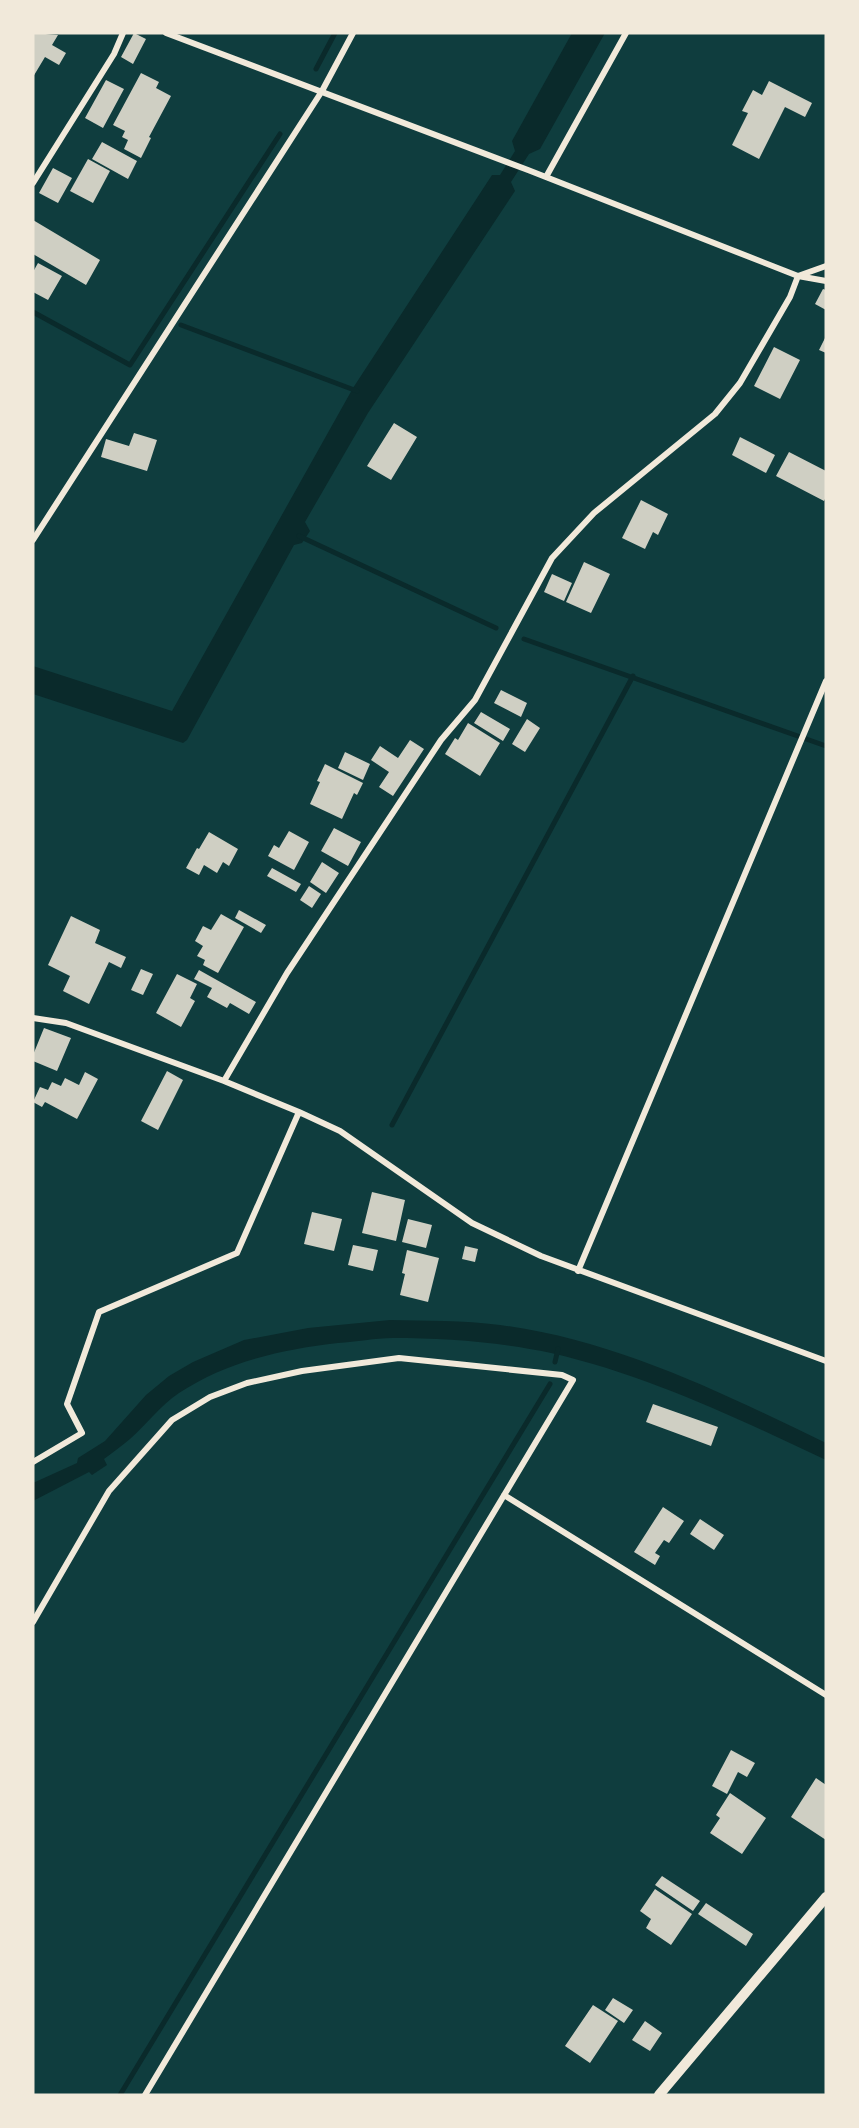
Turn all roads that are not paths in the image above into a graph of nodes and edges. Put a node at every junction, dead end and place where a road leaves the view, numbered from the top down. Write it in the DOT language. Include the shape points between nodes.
graph roads {
  1 [pos="123,33"];
  2 [pos="166,33"];
  3 [pos="353,33"];
  4 [pos="626,33"];
  5 [pos="322,91"];
  6 [pos="546,177"];
  7 [pos="33,183"];
  8 [pos="826,266"];
  9 [pos="798,276"];
  10 [pos="826,281"];
  11 [pos="33,540"];
  12 [pos="826,681"];
  13 [pos="33,1018"];
  14 [pos="224,1081"];
  15 [pos="299,1112"];
  16 [pos="578,1271"];
  17 [pos="826,1361"];
  18 [pos="33,1462"];
  19 [pos="504,1495"];
  20 [pos="33,1622"];
  21 [pos="826,1695"];
  22 [pos="826,1896"];
  23 [pos="145,2095"];
  24 [pos="660,2095"];
  1 -- 7 [label="street" via="114,54"];
  2 -- 5 [label="street"];
  3 -- 5 [label="street"];
  4 -- 6 [label="street"];
  5 -- 6 [label="street"];
  5 -- 11 [label="street"];
  6 -- 9 [label="street"];
  8 -- 9 [label="street"];
  9 -- 10 [label="street"];
  9 -- 14 [label="street" via="740,383 715,414 594,513 552,558 475,700 441,740 287,973"];
  12 -- 16 [label="street"];
  13 -- 14 [label="street" via="66,1023"];
  14 -- 15 [label="street"];
  15 -- 16 [label="street" via="340,1131 472,1223"];
  15 -- 18 [label="street" via="237,1253 99,1312 67,1404 82,1433"];
  16 -- 17 [label="street"];
  19 -- 20 [label="street" via="573,1380 562,1375 399,1359 302,1371 247,1383 210,1397 172,1420 109,1491"];
  19 -- 21 [label="street"];
  19 -- 23 [label="street"];
  22 -- 24 [label="street"];
}
